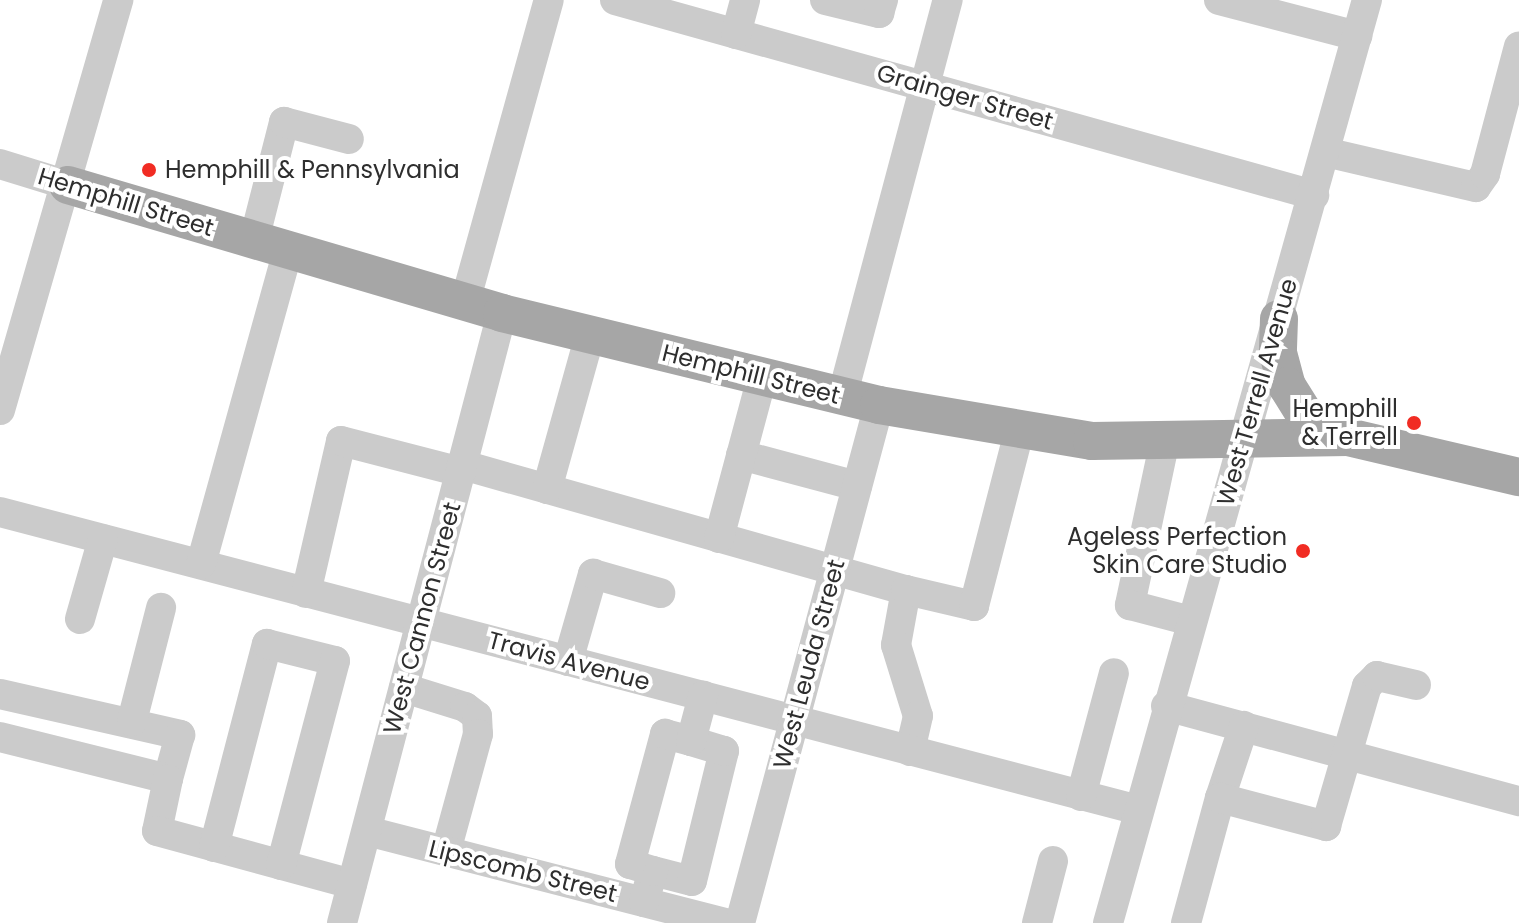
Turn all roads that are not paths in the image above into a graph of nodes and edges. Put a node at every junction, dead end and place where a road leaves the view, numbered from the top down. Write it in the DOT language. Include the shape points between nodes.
graph roads {
  1 [pos="118,0"];
  2 [pos="549,0"];
  3 [pos="615,0"];
  4 [pos="745,0"];
  5 [pos="825,0"];
  6 [pos="883,0"];
  7 [pos="948,0"];
  8 [pos="1219,0"];
  9 [pos="1367,0"];
  10 [pos="736,34"];
  11 [pos="1357,36"];
  12 [pos="1518,56"];
  13 [pos="925,86"];
  14 [pos="349,139"];
  15 [pos="1325,152"];
  16 [pos="0,164"];
  17 [pos="68,185"];
  18 [pos="1314,195"];
  19 [pos="271,245"];
  20 [pos="465,302"];
  21 [pos="502,313"];
  22 [pos="1279,319"];
  23 [pos="590,335"];
  24 [pos="762,377"];
  25 [pos="2,396"];
  26 [pos="842,397"];
  27 [pos="879,405"];
  28 [pos="1019,432"];
  29 [pos="1244,437"];
  30 [pos="1330,437"];
  31 [pos="1165,440"];
  32 [pos="741,455"];
  33 [pos="462,468"];
  34 [pos="1519,477"];
  35 [pos="857,486"];
  36 [pos="547,489"];
  37 [pos="0,512"];
  38 [pos="719,538"];
  39 [pos="103,539"];
  40 [pos="201,564"];
  41 [pos="834,571"];
  42 [pos="906,590"];
  43 [pos="306,593"];
  44 [pos="660,593"];
  45 [pos="161,608"];
  46 [pos="80,619"];
  47 [pos="1191,621"];
  48 [pos="421,623"];
  49 [pos="568,661"];
  50 [pos="1114,673"];
  51 [pos="1416,685"];
  52 [pos="404,688"];
  53 [pos="0,694"];
  54 [pos="703,696"];
  55 [pos="1166,706"];
  56 [pos="794,720"];
  57 [pos="132,721"];
  58 [pos="1244,726"];
  59 [pos="0,737"];
  60 [pos="691,741"];
  61 [pos="910,751"];
  62 [pos="1345,754"];
  63 [pos="168,779"];
  64 [pos="1081,796"];
  65 [pos="1220,798"];
  66 [pos="1519,801"];
  67 [pos="1138,810"];
  68 [pos="367,831"];
  69 [pos="214,847"];
  70 [pos="446,851"];
  71 [pos="1053,861"];
  72 [pos="281,865"];
  73 [pos="653,871"];
  74 [pos="352,884"];
  75 [pos="644,902"];
  76 [pos="342,923"];
  77 [pos="726,923"];
  78 [pos="740,923"];
  79 [pos="1037,923"];
  80 [pos="1108,923"];
  81 [pos="1186,923"];
  1 -- 17 [label="street"];
  2 -- 20 [label="street"];
  3 -- 10 [label="street, Grainger Street"];
  4 -- 10 [label="street"];
  5 -- 6 [label="street" via="879,13"];
  7 -- 13 [label="street"];
  8 -- 11 [label="street"];
  9 -- 11 [label="street, West Terrell Avenue"];
  10 -- 13 [label="street, Grainger Street"];
  11 -- 15 [label="street, West Terrell Avenue"];
  12 -- 15 [label="street" via="1485,174 1476,187"];
  13 -- 18 [label="street, Grainger Street"];
  13 -- 26 [label="street"];
  14 -- 19 [label="street" via="284,122"];
  15 -- 18 [label="street, West Terrell Avenue"];
  16 -- 17 [label="street, Hemphill Street"];
  17 -- 19 [label="main road, Hemphill Street"];
  17 -- 25 [label="street"];
  18 -- 22 [label="street, West Terrell Avenue"];
  19 -- 20 [label="main road, Hemphill Street"];
  19 -- 40 [label="street"];
  20 -- 21 [label="main road, Hemphill Street"];
  21 -- 23 [label="main road, Hemphill Street"];
  21 -- 33 [label="street, West Cannon Street"];
  22 -- 29 [label="street, West Terrell Avenue"];
  22 -- 30 [label="main road" via="1278,353 1287,386 1305,415"];
  23 -- 24 [label="main road, Hemphill Street"];
  23 -- 36 [label="street"];
  24 -- 26 [label="main road, Hemphill Street"];
  24 -- 32 [label="street"];
  26 -- 27 [label="main road, Hemphill Street"];
  27 -- 28 [label="main road, Hemphill Street"];
  27 -- 35 [label="street, West Leuda Street"];
  28 -- 31 [label="main road, Hemphill Street" via="1092,441"];
  28 -- 42 [label="street" via="974,606"];
  29 -- 30 [label="main road, Hemphill Street"];
  29 -- 31 [label="main road, Hemphill Street"];
  29 -- 47 [label="street, West Terrell Avenue"];
  30 -- 34 [label="main road, Hemphill Street" via="1394,444"];
  31 -- 47 [label="street" via="1152,521 1130,605"];
  32 -- 35 [label="street"];
  32 -- 38 [label="street"];
  33 -- 36 [label="street"];
  33 -- 43 [label="street" via="341,441"];
  33 -- 48 [label="street, West Cannon Street"];
  35 -- 41 [label="street, West Leuda Street"];
  36 -- 38 [label="street"];
  37 -- 39 [label="street, Travis Avenue"];
  38 -- 41 [label="street"];
  39 -- 40 [label="street, Travis Avenue"];
  39 -- 46 [label="street"];
  40 -- 43 [label="street, Travis Avenue"];
  41 -- 42 [label="street"];
  41 -- 56 [label="street, West Leuda Street"];
  42 -- 61 [label="street" via="896,645 918,716"];
  43 -- 48 [label="street, Travis Avenue"];
  44 -- 49 [label="street" via="593,574"];
  45 -- 57 [label="street"];
  47 -- 55 [label="street, West Terrell Avenue"];
  48 -- 49 [label="street, Travis Avenue"];
  48 -- 52 [label="street, West Cannon Street"];
  49 -- 54 [label="street, Travis Avenue"];
  50 -- 64 [label="street"];
  51 -- 62 [label="street" via="1377,676 1367,686"];
  52 -- 68 [label="street, West Cannon Street"];
  52 -- 70 [label="street" via="465,707 477,716 478,734"];
  53 -- 57 [label="street"];
  54 -- 56 [label="street, Travis Avenue"];
  54 -- 60 [label="street"];
  55 -- 58 [label="street"];
  55 -- 67 [label="street, West Terrell Avenue"];
  56 -- 61 [label="street, Travis Avenue"];
  56 -- 78 [label="street, West Leuda Street"];
  57 -- 63 [label="street" via="180,735"];
  58 -- 62 [label="street"];
  58 -- 65 [label="street"];
  59 -- 63 [label="street"];
  60 -- 73 [label="street" via="665,734 630,864"];
  60 -- 73 [label="street" via="724,751 692,881"];
  61 -- 64 [label="street, Travis Avenue"];
  62 -- 65 [label="street" via="1326,826"];
  62 -- 66 [label="street"];
  63 -- 69 [label="street" via="157,831"];
  64 -- 67 [label="street, Travis Avenue"];
  65 -- 81 [label="street"];
  67 -- 80 [label="street, West Terrell Avenue"];
  68 -- 70 [label="street, Lipscomb Street"];
  68 -- 74 [label="street, West Cannon Street"];
  69 -- 72 [label="street"];
  69 -- 72 [label="street" via="267,644 335,661"];
  70 -- 75 [label="street, Lipscomb Street"];
  71 -- 79 [label="street"];
  72 -- 74 [label="street"];
  73 -- 75 [label="street"];
  74 -- 76 [label="street, West Cannon Street"];
  75 -- 77 [label="street, Lipscomb Street"];
}
